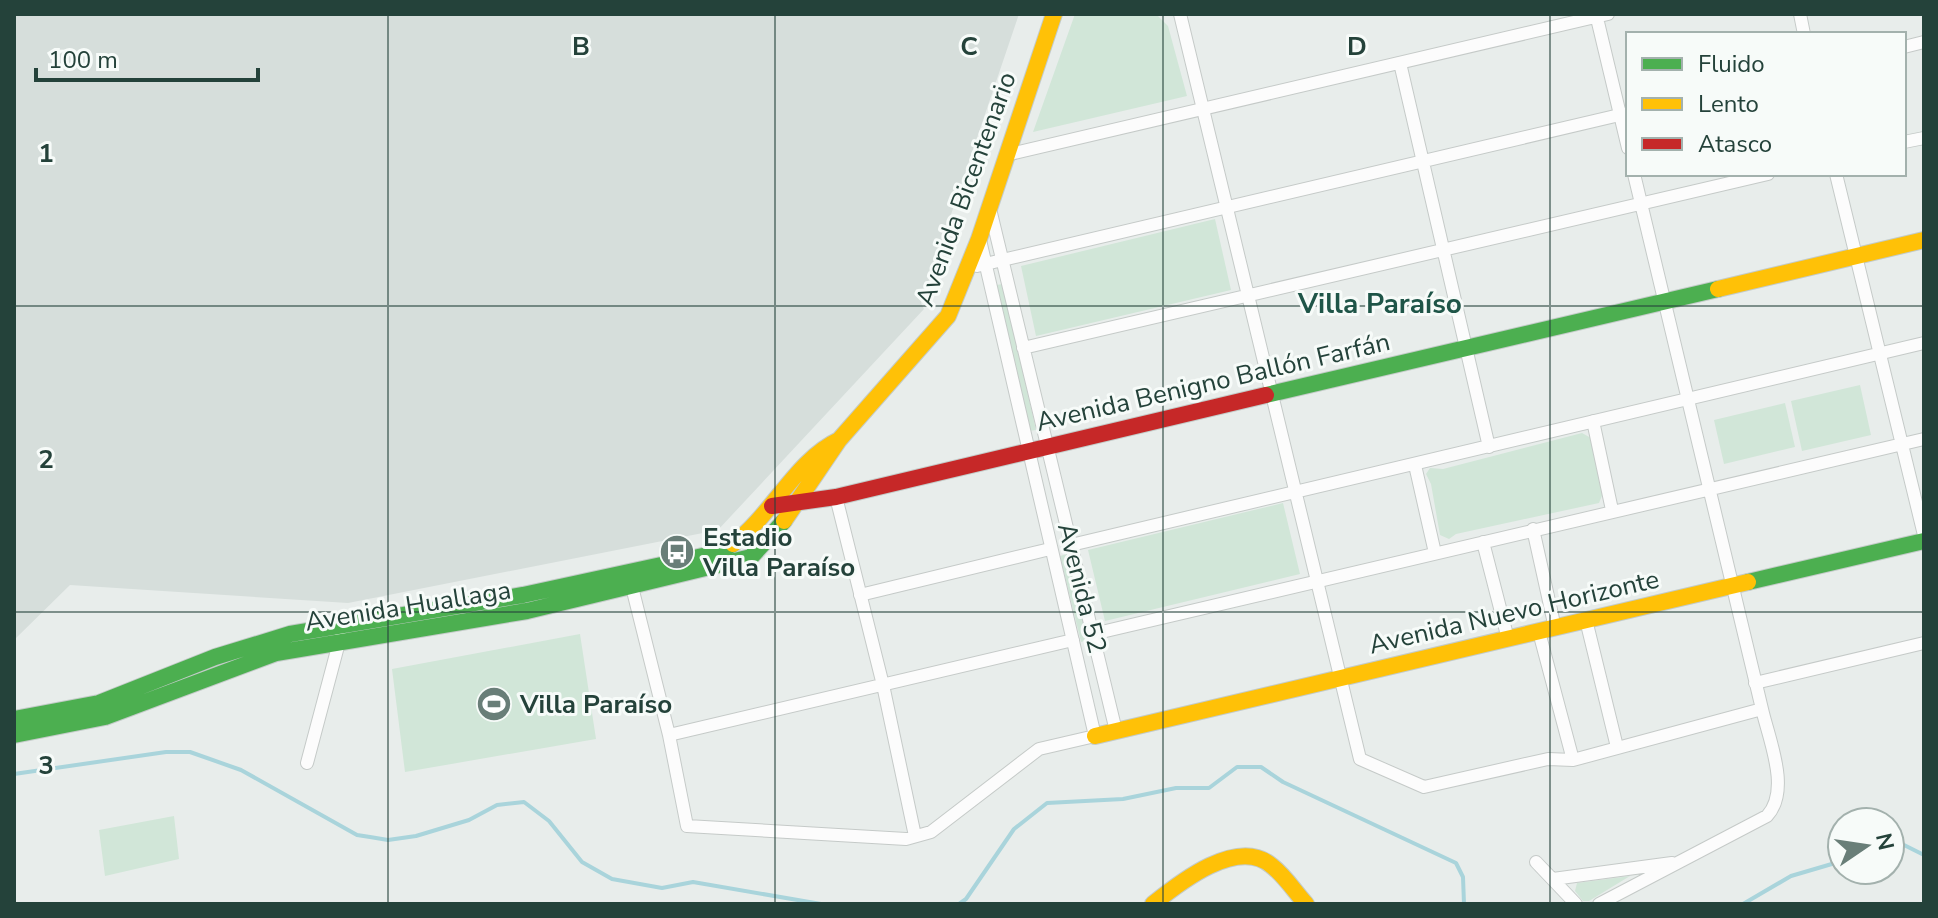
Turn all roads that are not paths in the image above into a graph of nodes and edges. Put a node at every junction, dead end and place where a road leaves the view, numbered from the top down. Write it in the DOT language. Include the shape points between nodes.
graph roads {
  1 [pos="1054,14"];
  2 [pos="1180,14"];
  3 [pos="1601,15"];
  4 [pos="1400,63"];
  5 [pos="1205,109"];
  6 [pos="1624,114"];
  7 [pos="1006,155"];
  8 [pos="1422,160"];
  9 [pos="1634,176"];
  10 [pos="1760,176"];
  11 [pos="1836,176"];
  12 [pos="1227,205"];
  13 [pos="1641,205"];
  14 [pos="989,207"];
  15 [pos="1924,240"];
  16 [pos="1444,250"];
  17 [pos="1856,255"];
  18 [pos="1003,260"];
  19 [pos="976,266"];
  20 [pos="1248,296"];
  21 [pos="1665,301"];
  22 [pos="1924,343"];
  23 [pos="1467,347"];
  24 [pos="1023,348"];
  25 [pos="1879,354"];
  26 [pos="1271,393"];
  27 [pos="1687,399"];
  28 [pos="1593,421"];
  29 [pos="1924,439"];
  30 [pos="839,440"];
  31 [pos="1901,444"];
  32 [pos="1047,445"];
  33 [pos="1489,447"];
  34 [pos="1027,450"];
  35 [pos="1415,465"];
  36 [pos="1708,488"];
  37 [pos="1294,491"];
  38 [pos="836,497"];
  39 [pos="772,506"];
  40 [pos="793,506"];
  41 [pos="1612,510"];
  42 [pos="1533,529"];
  43 [pos="1924,538"];
  44 [pos="1483,542"];
  45 [pos="1071,545"];
  46 [pos="1050,549"];
  47 [pos="1435,553"];
  48 [pos="630,579"];
  49 [pos="1317,582"];
  50 [pos="1731,586"];
  51 [pos="860,595"];
  52 [pos="1586,620"];
  53 [pos="1547,630"];
  54 [pos="342,634"];
  55 [pos="1093,634"];
  56 [pos="1508,639"];
  57 [pos="1073,640"];
  58 [pos="1924,643"];
  59 [pos="1341,677"];
  60 [pos="1755,683"];
  61 [pos="883,685"];
  62 [pos="1762,709"];
  63 [pos="14,719"];
  64 [pos="1116,731"];
  65 [pos="14,735"];
  66 [pos="669,735"];
  67 [pos="1095,736"];
  68 [pos="1617,747"];
  69 [pos="1573,760"];
  70 [pos="307,763"];
  71 [pos="915,836"];
  72 [pos="1683,861"];
  73 [pos="1536,862"];
  74 [pos="1553,879"];
  75 [pos="1303,903"];
  76 [pos="1153,904"];
  77 [pos="1576,904"];
  78 [pos="1599,904"];
  1 -- 7 [label="street, Avenida Bicentenario"];
  2 -- 5 [label="street"];
  3 -- 4 [label="street"];
  3 -- 6 [label="street"];
  4 -- 5 [label="street"];
  4 -- 8 [label="street"];
  5 -- 7 [label="street"];
  5 -- 12 [label="street"];
  6 -- 8 [label="street"];
  7 -- 14 [label="street, Avenida Bicentenario"];
  8 -- 12 [label="street"];
  8 -- 16 [label="street"];
  9 -- 13 [label="street"];
  10 -- 13 [label="street"];
  11 -- 17 [label="street"];
  12 -- 18 [label="street"];
  12 -- 20 [label="street"];
  13 -- 16 [label="street"];
  13 -- 21 [label="street"];
  14 -- 18 [label="street, Avenida 52"];
  14 -- 19 [label="street, Avenida Bicentenario"];
  15 -- 17 [label="street, Avenida Benigno Ballón Farfán"];
  16 -- 20 [label="street"];
  16 -- 23 [label="street"];
  17 -- 21 [label="street, Avenida Benigno Ballón Farfán"];
  17 -- 25 [label="street"];
  18 -- 19 [label="street"];
  18 -- 24 [label="street, Avenida 52"];
  19 -- 30 [label="street, Avenida Bicentenario" via="940,329"];
  19 -- 34 [label="street"];
  20 -- 24 [label="street"];
  20 -- 26 [label="street"];
  21 -- 23 [label="street, Avenida Benigno Ballón Farfán"];
  21 -- 27 [label="street"];
  22 -- 25 [label="street"];
  23 -- 26 [label="street, Avenida Benigno Ballón Farfán"];
  23 -- 33 [label="street"];
  24 -- 32 [label="street, Avenida 52"];
  25 -- 27 [label="street"];
  25 -- 31 [label="street"];
  26 -- 32 [label="street, Avenida Benigno Ballón Farfán"];
  26 -- 37 [label="street"];
  27 -- 28 [label="street"];
  27 -- 36 [label="street"];
  28 -- 33 [label="street"];
  28 -- 41 [label="street"];
  29 -- 31 [label="street"];
  30 -- 39 [label="street, Avenida Bicentenario" via="822,448"];
  30 -- 40 [label="street, Avenida Bicentenario"];
  31 -- 36 [label="street"];
  31 -- 43 [label="street"];
  32 -- 34 [label="street, Avenida Benigno Ballón Farfán"];
  32 -- 45 [label="street, Avenida 52"];
  33 -- 35 [label="street"];
  34 -- 38 [label="street, Avenida Benigno Ballón Farfán"];
  34 -- 46 [label="street"];
  35 -- 37 [label="street"];
  35 -- 47 [label="street"];
  36 -- 41 [label="street"];
  36 -- 50 [label="street"];
  37 -- 45 [label="street"];
  37 -- 49 [label="street"];
  38 -- 40 [label="street, Avenida Benigno Ballón Farfán"];
  38 -- 51 [label="street"];
  39 -- 40 [label="street, Avenida Benigno Ballón Farfán"];
  39 -- 48 [label="street, Avenida Huallaga" via="744,538 726,549"];
  40 -- 48 [label="street, Avenida Huallaga" via="751,557"];
  41 -- 42 [label="street"];
  42 -- 44 [label="street"];
  42 -- 53 [label="street"];
  43 -- 50 [label="street, Avenida Nuevo Horizonte"];
  44 -- 47 [label="street"];
  44 -- 56 [label="street"];
  45 -- 55 [label="street, Avenida 52"];
  46 -- 51 [label="street"];
  46 -- 57 [label="street"];
  47 -- 49 [label="street"];
  48 -- 54 [label="street, Avenida Huallaga" via="527,611"];
  48 -- 66 [label="street"];
  49 -- 55 [label="street"];
  49 -- 59 [label="street"];
  50 -- 52 [label="street, Avenida Nuevo Horizonte"];
  50 -- 60 [label="street"];
  51 -- 61 [label="street"];
  52 -- 53 [label="street, Avenida Nuevo Horizonte"];
  52 -- 68 [label="street"];
  53 -- 56 [label="street, Avenida Nuevo Horizonte"];
  53 -- 69 [label="street"];
  54 -- 63 [label="street, Avenida Huallaga" via="254,643 99,703"];
  54 -- 65 [label="street, Avenida Huallaga" via="255,659 105,717"];
  54 -- 70 [label="street"];
  55 -- 64 [label="street, Avenida 52"];
  56 -- 59 [label="street, Avenida Nuevo Horizonte"];
  57 -- 61 [label="street"];
  57 -- 67 [label="street"];
  58 -- 60 [label="street"];
  59 -- 64 [label="street, Avenida Nuevo Horizonte"];
  59 -- 69 [label="street" via="1360,759 1424,787 1548,759"];
  60 -- 62 [label="street"];
  61 -- 66 [label="street"];
  61 -- 71 [label="street"];
  62 -- 68 [label="street"];
  62 -- 72 [label="street" via="1777,781 1774,808"];
  64 -- 67 [label="street, Avenida Nuevo Horizonte"];
  66 -- 71 [label="street" via="687,826"];
  67 -- 71 [label="street" via="1039,749 931,832"];
  68 -- 69 [label="street"];
  72 -- 74 [label="street"];
  72 -- 78 [label="street"];
  73 -- 74 [label="street"];
  74 -- 77 [label="street"];
  75 -- 76 [label="street" via="1270,863 1237,858 1195,871"];
}
